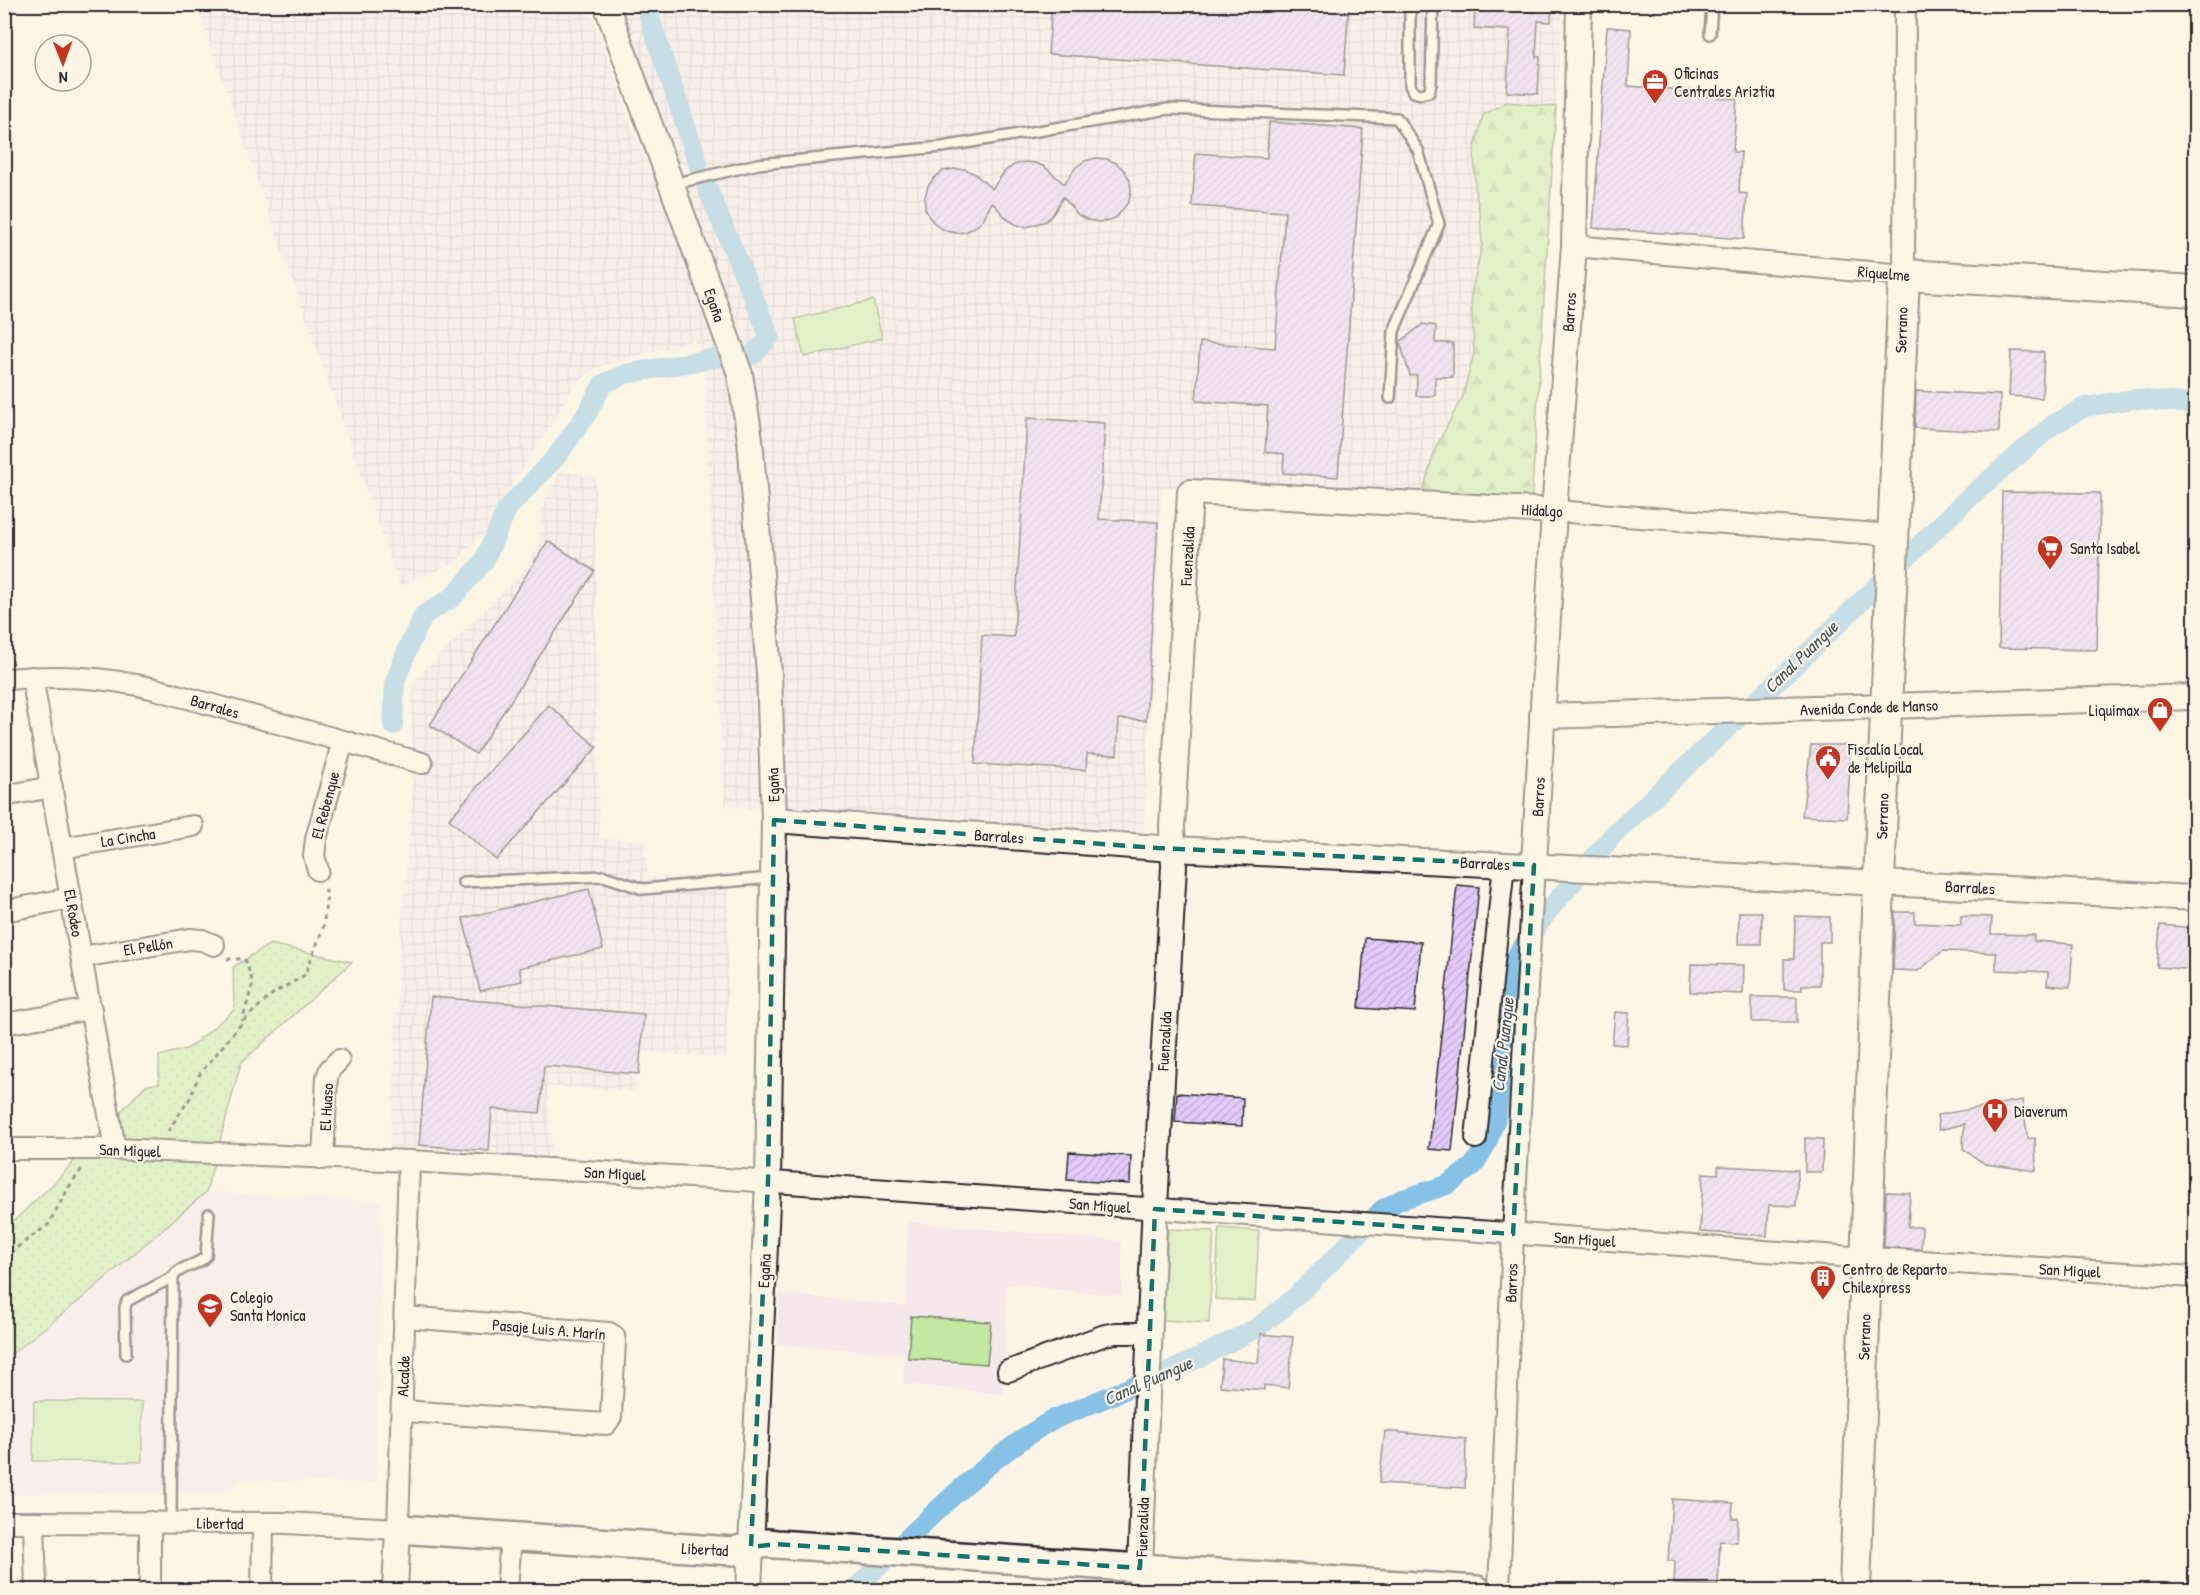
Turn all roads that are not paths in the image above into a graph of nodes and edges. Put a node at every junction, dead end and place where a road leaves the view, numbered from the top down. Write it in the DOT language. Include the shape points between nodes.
graph roads {
  1 [pos="606,4"];
  2 [pos="1410,4"];
  3 [pos="1433,4"];
  4 [pos="1579,4"];
  5 [pos="1712,4"];
  6 [pos="1905,4"];
  7 [pos="1710,34"];
  8 [pos="672,184"];
  9 [pos="1574,246"];
  10 [pos="1904,275"];
  11 [pos="2196,291"];
  12 [pos="1390,398"];
  13 [pos="1190,492"];
  14 [pos="1554,511"];
  15 [pos="1893,543"];
  16 [pos="32,677"];
  17 [pos="4,679"];
  18 [pos="2196,697"];
  19 [pos="1886,706"];
  20 [pos="1542,716"];
  21 [pos="343,741"];
  22 [pos="422,763"];
  23 [pos="51,787"];
  24 [pos="4,796"];
  25 [pos="774,820"];
  26 [pos="193,826"];
  27 [pos="62,848"];
  28 [pos="1173,849"];
  29 [pos="1504,864"];
  30 [pos="1534,865"];
  31 [pos="318,870"];
  32 [pos="774,878"];
  33 [pos="463,882"];
  34 [pos="1879,882"];
  35 [pos="71,898"];
  36 [pos="2196,898"];
  37 [pos="4,910"];
  38 [pos="214,945"];
  39 [pos="82,957"];
  40 [pos="91,1009"];
  41 [pos="4,1024"];
  42 [pos="339,1060"];
  43 [pos="1476,1138"];
  44 [pos="4,1149"];
  45 [pos="106,1149"];
  46 [pos="323,1158"];
  47 [pos="410,1161"];
  48 [pos="768,1182"];
  49 [pos="1155,1209"];
  50 [pos="209,1214"];
  51 [pos="1513,1234"];
  52 [pos="1866,1258"];
  53 [pos="2196,1276"];
  54 [pos="173,1277"];
  55 [pos="405,1317"];
  56 [pos="1150,1333"];
  57 [pos="126,1354"];
  58 [pos="1008,1371"];
  59 [pos="402,1411"];
  60 [pos="4,1522"];
  61 [pos="34,1522"];
  62 [pos="150,1522"];
  63 [pos="171,1523"];
  64 [pos="263,1524"];
  65 [pos="398,1529"];
  66 [pos="511,1536"];
  67 [pos="752,1546"];
  68 [pos="1140,1579"];
  69 [pos="36,1590"];
  70 [pos="150,1590"];
  71 [pos="262,1590"];
  72 [pos="395,1590"];
  73 [pos="507,1590"];
  74 [pos="749,1590"];
  75 [pos="1477,1590"];
  76 [pos="1499,1590"];
  77 [pos="1855,1590"];
  1 -- 8 [label="street, Egaña"];
  2 -- 3 [label="lane" via="1410,85 1413,92 1421,93 1429,92 1431,85"];
  4 -- 9 [label="street, Barros"];
  5 -- 7 [label="lane"];
  6 -- 10 [label="street, Serrano"];
  8 -- 12 [label="lane" via="758,164 942,147 1168,110 1397,118 1418,150 1439,224 1394,332"];
  8 -- 25 [label="street, Egaña" via="740,374 751,451 769,673"];
  9 -- 10 [label="street, Riquelme"];
  9 -- 14 [label="street, Barros"];
  10 -- 11 [label="main road, Riquelme"];
  10 -- 15 [label="main road, Serrano"];
  13 -- 14 [label="street, Hidalgo"];
  13 -- 28 [label="street, Fuenzalida"];
  14 -- 15 [label="street, Hidalgo"];
  14 -- 20 [label="street, Barros"];
  15 -- 19 [label="main road, Serrano"];
  16 -- 17 [label="street, Barrales"];
  16 -- 21 [label="street, Barrales" via="119,681"];
  16 -- 23 [label="street, El Rodeo"];
  18 -- 19 [label="street, Avenida Conde de Manso"];
  19 -- 20 [label="street, Avenida Conde de Manso"];
  19 -- 34 [label="main road, Serrano"];
  20 -- 30 [label="street, Barros"];
  21 -- 22 [label="street, Barrales"];
  21 -- 31 [label="street, El Rebenque" via="316,839 314,856"];
  23 -- 24 [label="street"];
  23 -- 27 [label="street, El Rodeo"];
  25 -- 28 [label="street, Barrales"];
  25 -- 32 [label="street, Egaña"];
  26 -- 27 [label="street, La Cincha"];
  27 -- 35 [label="street, El Rodeo"];
  28 -- 29 [label="street, Barrales"];
  28 -- 49 [label="street, Fuenzalida"];
  29 -- 30 [label="street, Barrales"];
  29 -- 43 [label="street"];
  30 -- 34 [label="street, Barrales"];
  30 -- 51 [label="street, Barros"];
  32 -- 33 [label="lane" via="643,889 604,876"];
  32 -- 48 [label="street, Egaña"];
  34 -- 36 [label="street, Barrales"];
  34 -- 52 [label="main road, Serrano"];
  35 -- 37 [label="street"];
  35 -- 39 [label="street, El Rodeo"];
  38 -- 39 [label="street, El Pellón" via="190,939"];
  39 -- 40 [label="street, El Rodeo"];
  40 -- 41 [label="street"];
  40 -- 45 [label="street, El Rodeo"];
  42 -- 46 [label="street, El Huaso" via="327,1077"];
  44 -- 45 [label="street, San Miguel"];
  45 -- 46 [label="street, San Miguel"];
  46 -- 47 [label="street, San Miguel"];
  47 -- 48 [label="street, San Miguel"];
  47 -- 55 [label="street, Alcalde"];
  48 -- 49 [label="street, San Miguel"];
  48 -- 67 [label="street, Egaña"];
  49 -- 51 [label="street, San Miguel"];
  49 -- 56 [label="street, Fuenzalida"];
  50 -- 54 [label="lane" via="206,1256"];
  51 -- 52 [label="street, San Miguel"];
  51 -- 76 [label="street, Barros"];
  52 -- 53 [label="street, San Miguel"];
  52 -- 77 [label="main road, Serrano"];
  54 -- 57 [label="lane" via="127,1301"];
  54 -- 63 [label="lane"];
  55 -- 59 [label="street, Alcalde"];
  55 -- 59 [label="street, Pasaje Luis A. Marín" via="609,1333 615,1342 611,1416 606,1424"];
  56 -- 58 [label="street" via="1105,1335"];
  56 -- 68 [label="street, Fuenzalida"];
  59 -- 65 [label="street, Alcalde"];
  60 -- 61 [label="street, Libertad"];
  61 -- 62 [label="street, Libertad"];
  61 -- 69 [label="street"];
  62 -- 63 [label="street, Libertad"];
  62 -- 70 [label="street"];
  63 -- 64 [label="street, Libertad"];
  64 -- 65 [label="street, Libertad"];
  64 -- 71 [label="street"];
  65 -- 66 [label="main road, Libertad"];
  65 -- 72 [label="street, Alcalde"];
  66 -- 67 [label="main road, Libertad" via="732,1551"];
  66 -- 73 [label="street"];
  67 -- 68 [label="main road, Libertad" via="767,1543 911,1552"];
  67 -- 74 [label="street, Egaña"];
  68 -- 75 [label="main road, Libertad"];
}
